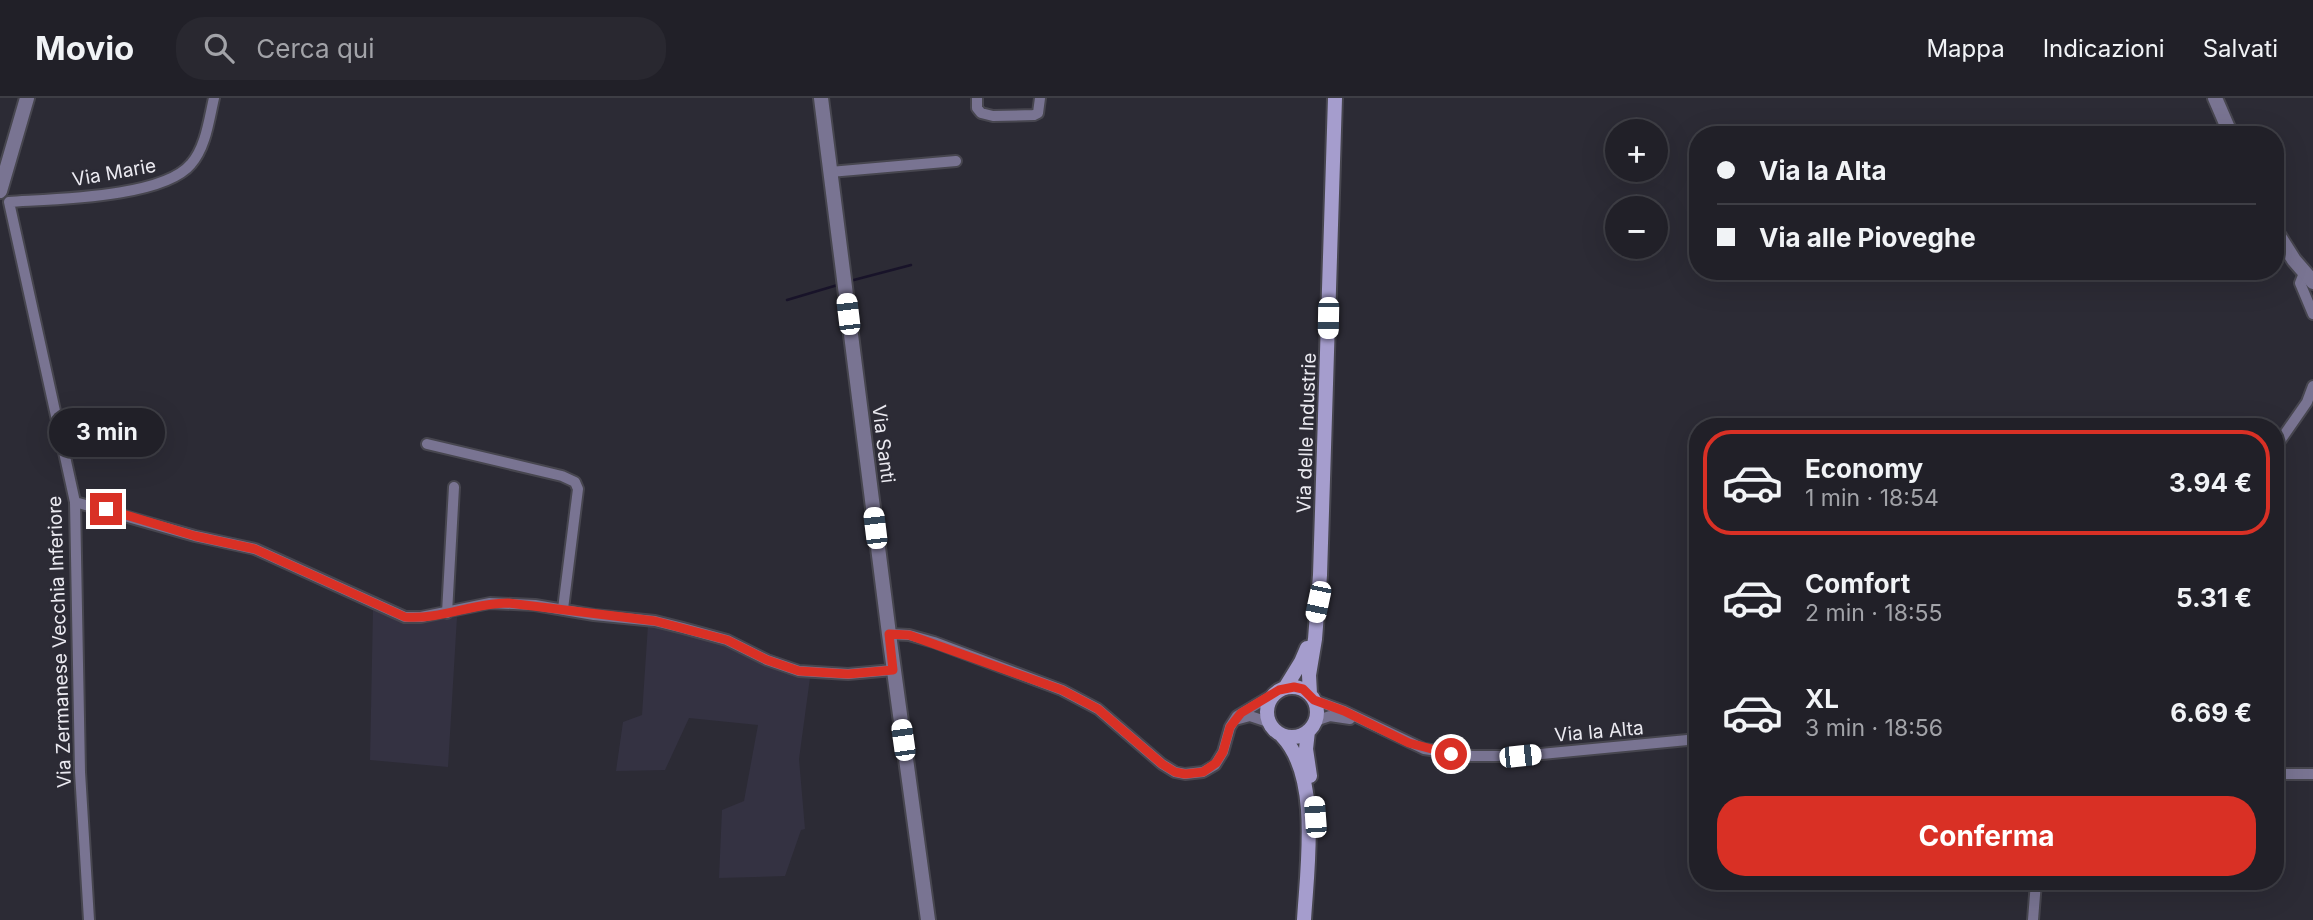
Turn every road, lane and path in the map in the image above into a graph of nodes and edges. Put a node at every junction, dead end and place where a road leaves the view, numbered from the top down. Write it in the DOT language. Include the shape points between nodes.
graph roads {
  1 [pos="27,98"];
  2 [pos="214,98"];
  3 [pos="821,98"];
  4 [pos="977,98"];
  5 [pos="1040,98"];
  6 [pos="1335,98"];
  7 [pos="2215,98"];
  8 [pos="2227,126"];
  9 [pos="956,161"];
  10 [pos="830,172"];
  11 [pos="3,196"];
  12 [pos="2284,242"];
  13 [pos="2309,277"];
  14 [pos="2313,314"];
  15 [pos="2313,386"];
  16 [pos="2284,435"];
  17 [pos="427,444"];
  18 [pos="454,487"];
  19 [pos="75,502"];
  20 [pos="1318,602"];
  21 [pos="563,609"];
  22 [pos="447,613"];
  23 [pos="889,634"];
  24 [pos="893,670"];
  25 [pos="1280,691"];
  26 [pos="1312,697"];
  27 [pos="1233,722"];
  28 [pos="1268,722"];
  29 [pos="1312,727"];
  30 [pos="1382,730"];
  31 [pos="1282,736"];
  32 [pos="1689,741"];
  33 [pos="2284,774"];
  34 [pos="2313,774"];
  35 [pos="2035,890"];
  36 [pos="89,920"];
  37 [pos="928,920"];
  38 [pos="1304,920"];
  39 [pos="1312,920"];
  40 [pos="2033,920"];
  1 -- 11 [label="street"];
  2 -- 11 [label="street, Via Marie" via="202,145 191,165 167,180 103,194"];
  3 -- 10 [label="street, Via Santi"];
  4 -- 5 [label="street" via="981,113 993,116 1034,115"];
  6 -- 20 [label="main road, Via delle Industrie"];
  7 -- 8 [label="street"];
  9 -- 10 [label="street"];
  10 -- 23 [label="street, Via Santi"];
  11 -- 19 [label="street, Via Zermanese Vecchia Inferiore"];
  12 -- 13 [label="street"];
  13 -- 14 [label="street" via="2300,283"];
  15 -- 16 [label="street"];
  17 -- 21 [label="street" via="575,482 578,489"];
  18 -- 22 [label="street"];
  19 -- 22 [label="street" via="255,549 397,614"];
  19 -- 36 [label="street, Via Zermanese Vecchia Inferiore" via="80,759"];
  20 -- 25 [label="main road, Via delle Industrie" via="1307,648"];
  20 -- 26 [label="main road, Via delle Industrie" via="1309,675"];
  21 -- 22 [label="street" via="491,603"];
  21 -- 24 [label="street" via="682,628 727,640 799,671 848,674"];
  23 -- 24 [label="street, Via Santi"];
  23 -- 27 [label="street" via="934,642 1062,690 1098,709 1175,772 1192,774 1214,765"];
  24 -- 37 [label="street, Via Santi"];
  25 -- 26 [label="main road" via="1303,689"];
  25 -- 27 [label="street"];
  25 -- 28 [label="main road" via="1267,707"];
  26 -- 29 [label="main road" via="1317,714"];
  26 -- 30 [label="street"];
  27 -- 28 [label="street" via="1250,716"];
  28 -- 31 [label="main road"];
  29 -- 30 [label="street" via="1326,717 1341,716"];
  29 -- 31 [label="main road" via="1296,737"];
  29 -- 39 [label="main road" via="1306,749 1316,841"];
  30 -- 32 [label="street, Via la Alta" via="1424,749 1472,756"];
  31 -- 38 [label="main road" via="1295,751 1305,795"];
  33 -- 34 [label="street"];
  35 -- 40 [label="street"];
}
